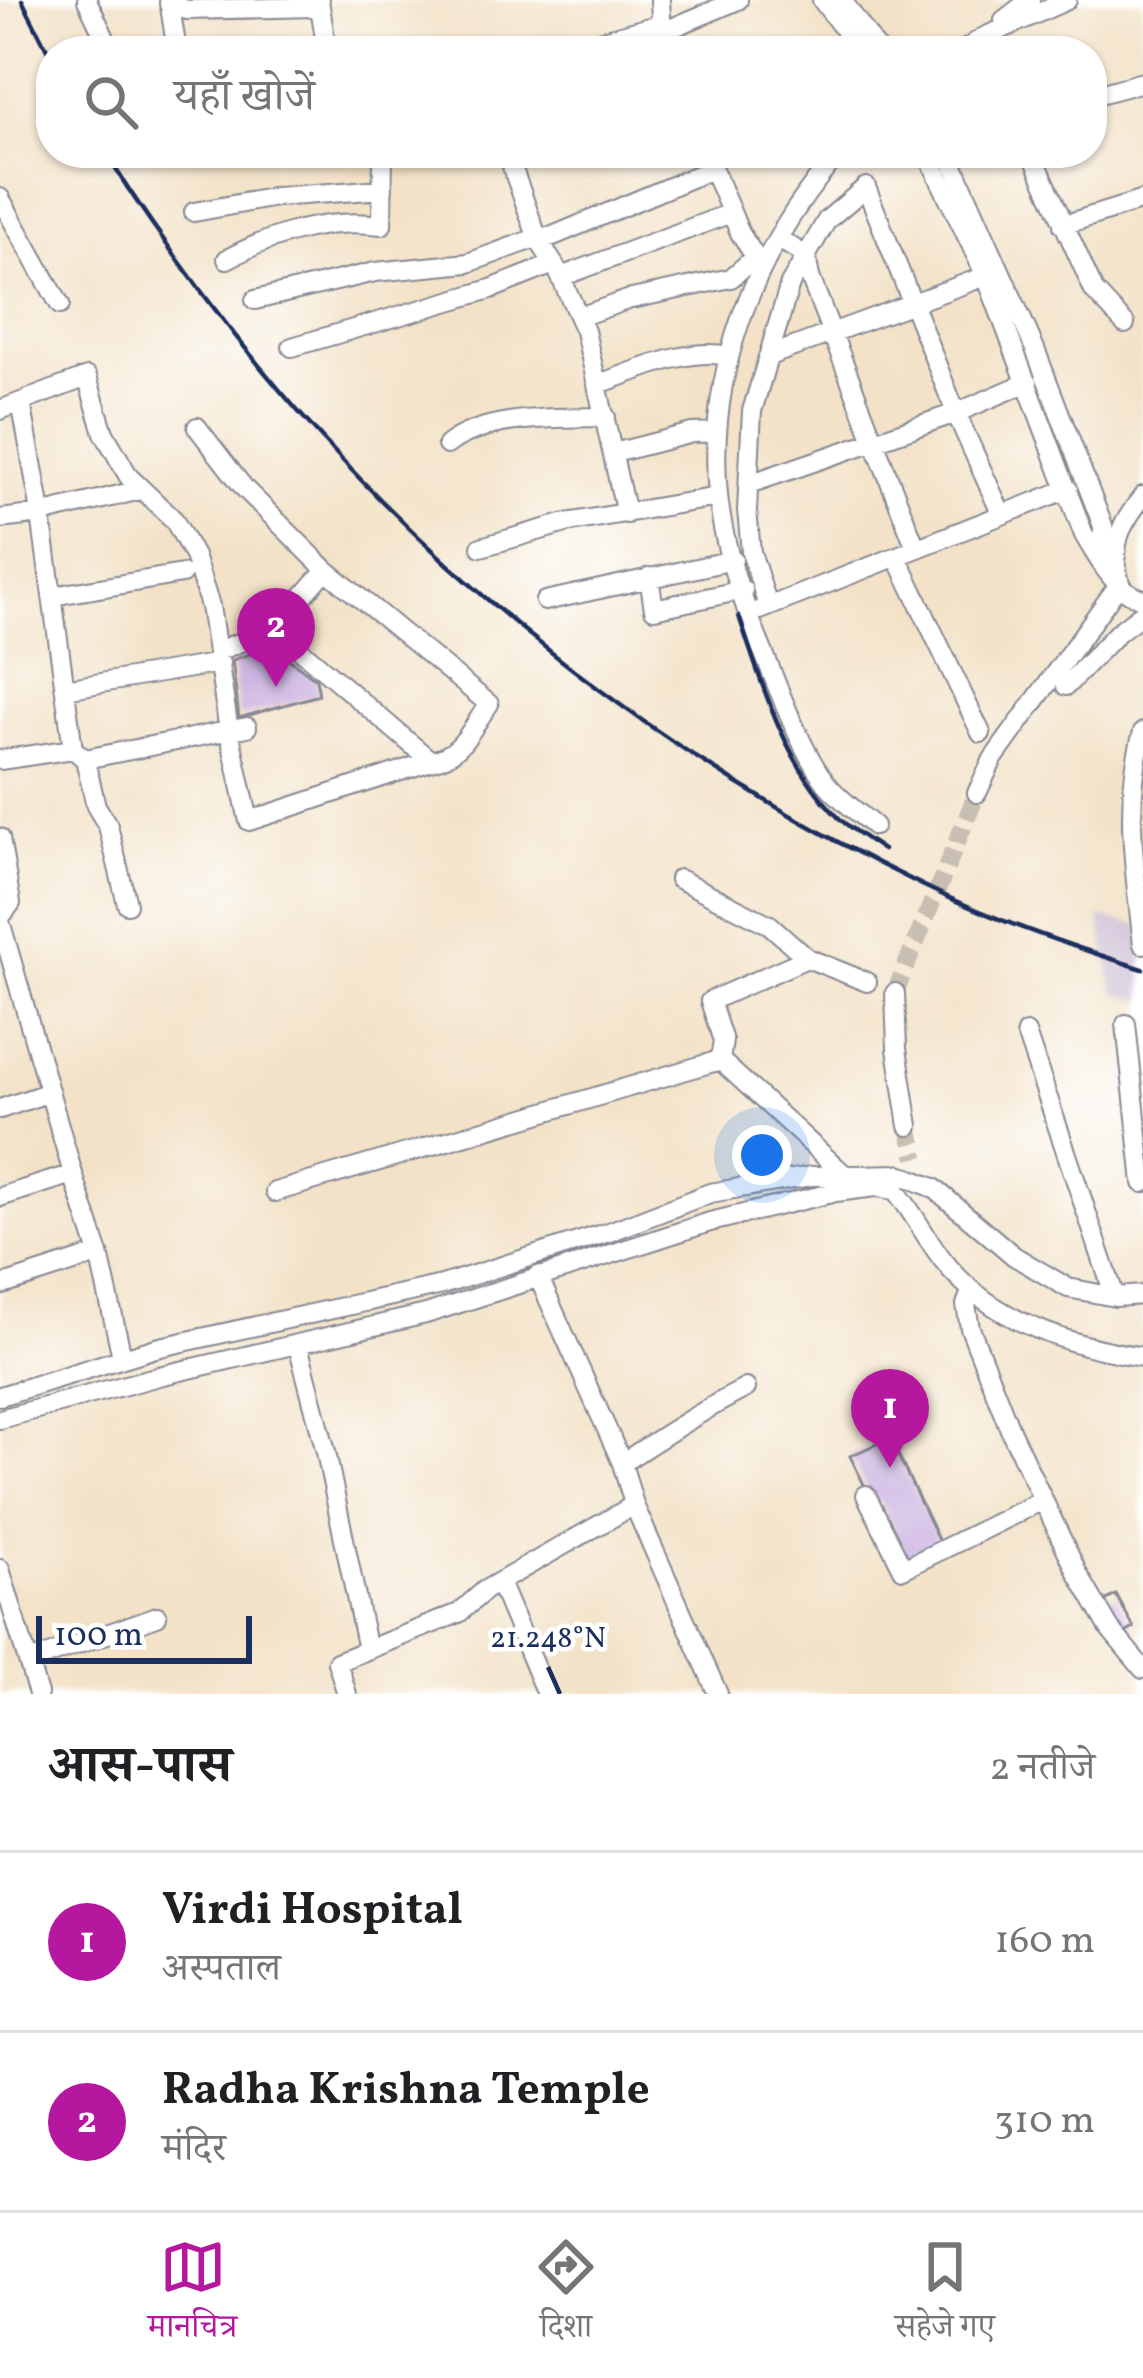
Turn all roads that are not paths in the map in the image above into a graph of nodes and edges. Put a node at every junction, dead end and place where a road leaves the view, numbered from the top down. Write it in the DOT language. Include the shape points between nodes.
graph roads {
  1 [pos="88,0"];
  2 [pos="660,0"];
  3 [pos="737,0"];
  4 [pos="822,0"];
  5 [pos="842,0"];
  6 [pos="1030,0"];
  7 [pos="1066,0"];
  8 [pos="169,2"];
  9 [pos="318,4"];
  10 [pos="104,36"];
  11 [pos="175,36"];
  12 [pos="324,36"];
  13 [pos="661,36"];
  14 [pos="849,36"];
  15 [pos="867,36"];
  16 [pos="985,36"];
  17 [pos="986,36"];
  18 [pos="1143,82"];
  19 [pos="1107,92"];
  20 [pos="383,168"];
  21 [pos="512,168"];
  22 [pos="694,168"];
  23 [pos="712,168"];
  24 [pos="826,168"];
  25 [pos="934,168"];
  26 [pos="955,168"];
  27 [pos="1038,168"];
  28 [pos="382,189"];
  29 [pos="0,198"];
  30 [pos="1143,200"];
  31 [pos="194,212"];
  32 [pos="731,213"];
  33 [pos="1063,225"];
  34 [pos="538,239"];
  35 [pos="779,239"];
  36 [pos="806,256"];
  37 [pos="226,259"];
  38 [pos="758,261"];
  39 [pos="557,271"];
  40 [pos="986,276"];
  41 [pos="731,278"];
  42 [pos="751,290"];
  43 [pos="255,300"];
  44 [pos="912,303"];
  45 [pos="60,305"];
  46 [pos="578,317"];
  47 [pos="1125,324"];
  48 [pos="832,334"];
  49 [pos="292,347"];
  50 [pos="729,356"];
  51 [pos="769,356"];
  52 [pos="1028,382"];
  53 [pos="598,384"];
  54 [pos="21,403"];
  55 [pos="0,410"];
  56 [pos="956,412"];
  57 [pos="606,417"];
  58 [pos="196,427"];
  59 [pos="716,431"];
  60 [pos="873,439"];
  61 [pos="447,445"];
  62 [pos="614,453"];
  63 [pos="749,484"];
  64 [pos="1068,489"];
  65 [pos="140,490"];
  66 [pos="718,496"];
  67 [pos="1143,496"];
  68 [pos="1001,513"];
  69 [pos="41,514"];
  70 [pos="626,514"];
  71 [pos="0,519"];
  72 [pos="481,548"];
  73 [pos="916,548"];
  74 [pos="896,557"];
  75 [pos="733,560"];
  76 [pos="1103,567"];
  77 [pos="326,571"];
  78 [pos="182,574"];
  79 [pos="649,577"];
  80 [pos="1120,583"];
  81 [pos="742,590"];
  82 [pos="52,596"];
  83 [pos="1143,599"];
  84 [pos="545,601"];
  85 [pos="1105,603"];
  86 [pos="768,606"];
  87 [pos="1143,613"];
  88 [pos="748,616"];
  89 [pos="275,628"];
  90 [pos="1118,632"];
  91 [pos="219,657"];
  92 [pos="1066,686"];
  93 [pos="65,689"];
  94 [pos="238,729"];
  95 [pos="1143,732"];
  96 [pos="981,733"];
  97 [pos="79,754"];
  98 [pos="0,760"];
  99 [pos="431,761"];
  100 [pos="977,793"];
  101 [pos="874,826"];
  102 [pos="0,838"];
  103 [pos="679,879"];
  104 [pos="127,904"];
  105 [pos="0,920"];
  106 [pos="1143,944"];
  107 [pos="807,958"];
  108 [pos="866,982"];
  109 [pos="895,993"];
  110 [pos="1126,1024"];
  111 [pos="1025,1033"];
  112 [pos="720,1060"];
  113 [pos="50,1092"];
  114 [pos="0,1109"];
  115 [pos="909,1126"];
  116 [pos="1140,1133"];
  117 [pos="916,1158"];
  118 [pos="73,1174"];
  119 [pos="845,1175"];
  120 [pos="897,1182"];
  121 [pos="1143,1183"];
  122 [pos="922,1184"];
  123 [pos="275,1192"];
  124 [pos="0,1197"];
  125 [pos="99,1254"];
  126 [pos="538,1276"];
  127 [pos="0,1286"];
  128 [pos="971,1292"];
  129 [pos="1143,1295"];
  130 [pos="1115,1297"];
  131 [pos="298,1345"];
  132 [pos="122,1357"];
  133 [pos="1143,1357"];
  134 [pos="746,1388"];
  135 [pos="0,1396"];
  136 [pos="0,1419"];
  137 [pos="622,1463"];
  138 [pos="866,1495"];
  139 [pos="1043,1500"];
  140 [pos="634,1505"];
  141 [pos="0,1569"];
  142 [pos="499,1582"];
  143 [pos="3,1592"];
  144 [pos="157,1616"];
  145 [pos="367,1650"];
  146 [pos="29,1662"];
  147 [pos="1143,1669"];
  148 [pos="38,1694"];
  149 [pos="347,1694"];
  150 [pos="547,1694"];
  151 [pos="718,1694"];
  1 -- 10 [label="street"];
  2 -- 13 [label="street"];
  3 -- 13 [label="street"];
  4 -- 14 [label="street"];
  5 -- 15 [label="street"];
  6 -- 16 [label="street"];
  7 -- 17 [label="street"];
  8 -- 9 [label="street" via="187,10"];
  8 -- 11 [label="street"];
  9 -- 12 [label="street"];
  18 -- 19 [label="street"];
  20 -- 28 [label="street"];
  21 -- 34 [label="street"];
  22 -- 34 [label="street"];
  23 -- 32 [label="street"];
  24 -- 35 [label="street"];
  25 -- 40 [label="street"];
  26 -- 76 [label="street" via="1103,526"];
  27 -- 33 [label="street"];
  28 -- 31 [label="street"];
  28 -- 37 [label="street" via="382,225 349,221 271,236"];
  29 -- 45 [label="street"];
  30 -- 33 [label="street"];
  32 -- 38 [label="street"];
  32 -- 39 [label="street"];
  33 -- 47 [label="street" via="1094,292"];
  34 -- 39 [label="street"];
  34 -- 43 [label="street" via="468,263 375,272"];
  35 -- 36 [label="street"];
  35 -- 38 [label="street"];
  36 -- 44 [label="street" via="827,220 866,187"];
  36 -- 48 [label="street"];
  36 -- 51 [label="street"];
  38 -- 41 [label="street"];
  38 -- 42 [label="street"];
  39 -- 46 [label="street"];
  39 -- 49 [label="street"];
  40 -- 44 [label="street"];
  40 -- 52 [label="street"];
  41 -- 42 [label="street"];
  41 -- 46 [label="street"];
  42 -- 50 [label="street"];
  44 -- 48 [label="street"];
  44 -- 56 [label="street"];
  46 -- 53 [label="street"];
  48 -- 51 [label="street"];
  48 -- 60 [label="street"];
  50 -- 53 [label="street" via="681,357"];
  50 -- 59 [label="street"];
  51 -- 63 [label="street" via="752,411"];
  52 -- 56 [label="street"];
  52 -- 64 [label="street"];
  53 -- 57 [label="street"];
  54 -- 55 [label="street"];
  54 -- 65 [label="street" via="87,377 104,433"];
  54 -- 69 [label="street"];
  56 -- 60 [label="street"];
  56 -- 68 [label="street"];
  57 -- 61 [label="street" via="473,429"];
  57 -- 62 [label="street"];
  58 -- 77 [label="street"];
  59 -- 62 [label="street"];
  59 -- 66 [label="street"];
  60 -- 63 [label="street"];
  60 -- 73 [label="street"];
  62 -- 70 [label="street"];
  63 -- 86 [label="street" via="751,552"];
  64 -- 68 [label="street"];
  64 -- 76 [label="street"];
  65 -- 69 [label="street"];
  65 -- 91 [label="street" via="174,520 194,556"];
  66 -- 70 [label="street"];
  66 -- 75 [label="street"];
  67 -- 80 [label="street" via="1115,535"];
  68 -- 73 [label="street"];
  69 -- 71 [label="street"];
  69 -- 82 [label="street"];
  70 -- 72 [label="street"];
  73 -- 74 [label="street"];
  74 -- 86 [label="street"];
  74 -- 96 [label="street"];
  75 -- 79 [label="street"];
  75 -- 81 [label="street"];
  76 -- 80 [label="street"];
  77 -- 89 [label="street"];
  77 -- 99 [label="street" via="489,704 463,745"];
  78 -- 82 [label="street"];
  79 -- 81 [label="street" via="654,609"];
  79 -- 84 [label="street"];
  80 -- 83 [label="street"];
  80 -- 85 [label="street"];
  81 -- 88 [label="street"];
  82 -- 93 [label="street"];
  85 -- 90 [label="street"];
  85 -- 100 [label="street" via="993,758"];
  86 -- 88 [label="street"];
  87 -- 90 [label="street"];
  88 -- 101 [label="street" via="826,783"];
  89 -- 91 [label="street"];
  89 -- 99 [label="street"];
  90 -- 92 [label="street"];
  91 -- 93 [label="street"];
  91 -- 94 [label="street"];
  93 -- 97 [label="street"];
  94 -- 97 [label="street"];
  94 -- 99 [label="street" via="249,821"];
  95 -- 106 [label="street" via="1130,819"];
  97 -- 98 [label="street"];
  97 -- 104 [label="street"];
  102 -- 105 [label="street" via="10,903"];
  103 -- 107 [label="street" via="770,925"];
  105 -- 113 [label="street"];
  107 -- 108 [label="street"];
  107 -- 112 [label="street" via="710,1001 723,1041"];
  109 -- 115 [label="street"];
  110 -- 116 [label="street"];
  111 -- 130 [label="street"];
  112 -- 119 [label="street"];
  112 -- 123 [label="street"];
  113 -- 114 [label="street"];
  113 -- 118 [label="street"];
  116 -- 121 [label="street"];
  117 -- 122 [label="street"];
  118 -- 124 [label="street"];
  118 -- 125 [label="street"];
  119 -- 120 [label="street"];
  119 -- 132 [label="street" via="710,1193 442,1286"];
  120 -- 122 [label="street"];
  120 -- 126 [label="street" via="710,1222"];
  120 -- 128 [label="street"];
  122 -- 130 [label="street" via="1040,1274"];
  125 -- 127 [label="street"];
  125 -- 132 [label="street"];
  126 -- 131 [label="street"];
  126 -- 137 [label="street"];
  128 -- 133 [label="street" via="1048,1333"];
  128 -- 139 [label="street" via="970,1328"];
  129 -- 130 [label="street"];
  131 -- 136 [label="street"];
  131 -- 145 [label="street"];
  132 -- 135 [label="street"];
  134 -- 137 [label="street"];
  137 -- 140 [label="street"];
  138 -- 139 [label="street" via="903,1569"];
  139 -- 147 [label="street" via="1110,1629"];
  140 -- 142 [label="street"];
  140 -- 151 [label="street"];
  141 -- 143 [label="street"];
  142 -- 145 [label="street" via="459,1612"];
  142 -- 150 [label="street"];
  143 -- 146 [label="street"];
  144 -- 146 [label="street"];
  145 -- 149 [label="street" via="338,1662"];
  146 -- 148 [label="street"];
}
